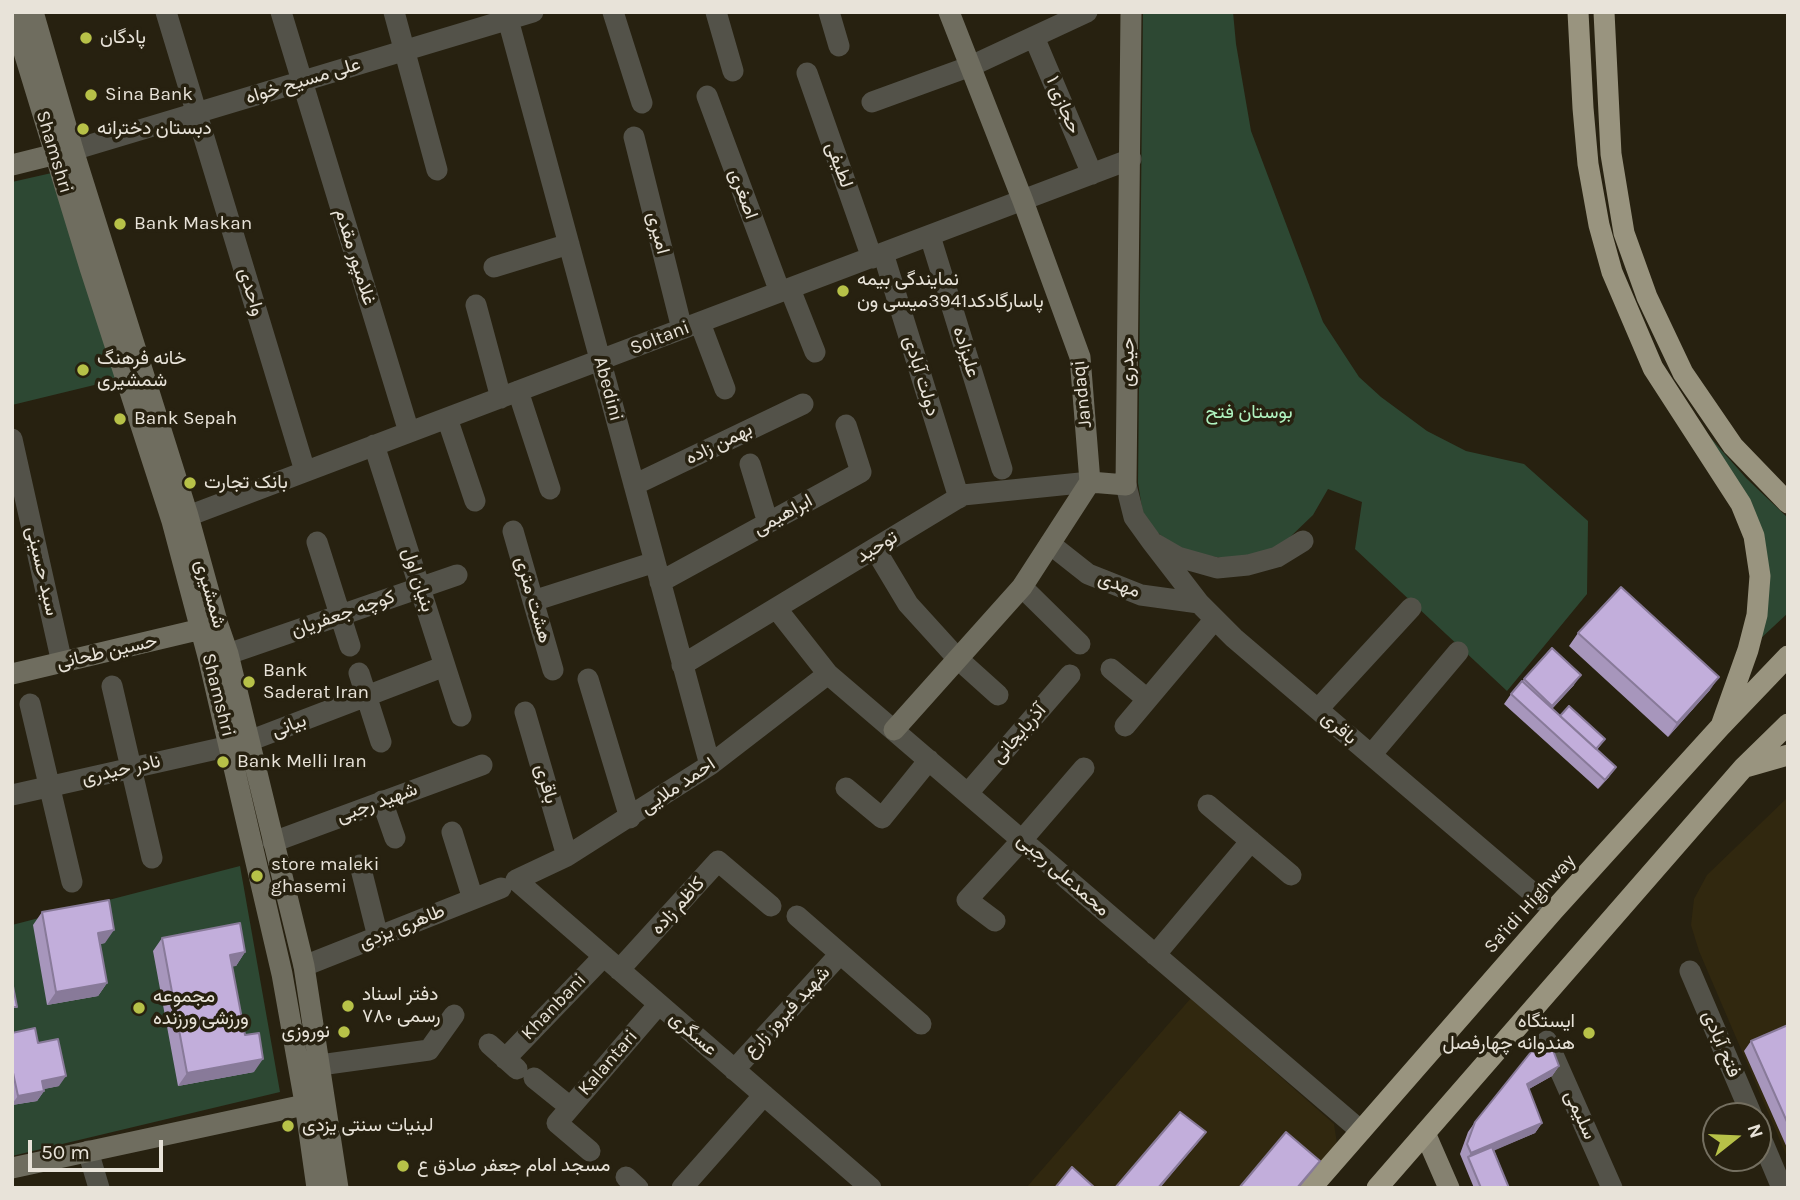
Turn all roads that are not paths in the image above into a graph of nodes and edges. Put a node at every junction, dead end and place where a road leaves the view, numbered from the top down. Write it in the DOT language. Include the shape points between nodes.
graph roads {
  1 [pos="33,12"];
  2 [pos="166,12"];
  3 [pos="281,12"];
  4 [pos="394,12"];
  5 [pos="533,12"];
  6 [pos="613,12"];
  7 [pos="716,12"];
  8 [pos="829,12"];
  9 [pos="948,12"];
  10 [pos="1087,12"];
  11 [pos="1131,12"];
  12 [pos="1578,12"];
  13 [pos="1604,12"];
  14 [pos="12,13"];
  15 [pos="507,16"];
  16 [pos="1034,37"];
  17 [pos="839,46"];
  18 [pos="405,51"];
  19 [pos="971,66"];
  20 [pos="733,71"];
  21 [pos="807,73"];
  22 [pos="302,82"];
  23 [pos="707,96"];
  24 [pos="872,102"];
  25 [pos="642,103"];
  26 [pos="197,113"];
  27 [pos="634,136"];
  28 [pos="64,152"];
  29 [pos="1131,159"];
  30 [pos="12,164"];
  31 [pos="437,170"];
  32 [pos="1092,174"];
  33 [pos="1023,201"];
  34 [pos="930,236"];
  35 [pos="569,244"];
  36 [pos="878,256"];
  37 [pos="494,267"];
  38 [pos="785,291"];
  39 [pos="476,305"];
  40 [pos="691,326"];
  41 [pos="814,352"];
  42 [pos="600,360"];
  43 [pos="725,389"];
  44 [pos="509,394"];
  45 [pos="803,404"];
  46 [pos="447,418"];
  47 [pos="846,425"];
  48 [pos="409,432"];
  49 [pos="12,439"];
  50 [pos="374,445"];
  51 [pos="750,464"];
  52 [pos="1002,468"];
  53 [pos="305,471"];
  54 [pos="1090,482"];
  55 [pos="634,485"];
  56 [pos="1126,485"];
  57 [pos="550,489"];
  58 [pos="959,498"];
  59 [pos="475,501"];
  60 [pos="1788,503"];
  61 [pos="180,518"];
  62 [pos="768,523"];
  63 [pos="513,531"];
  64 [pos="1303,541"];
  65 [pos="317,542"];
  66 [pos="1152,542"];
  67 [pos="1050,544"];
  68 [pos="875,549"];
  69 [pos="657,572"];
  70 [pos="457,575"];
  71 [pos="1023,587"];
  72 [pos="421,588"];
  73 [pos="533,601"];
  74 [pos="1199,603"];
  75 [pos="776,608"];
  76 [pos="1411,608"];
  77 [pos="341,614"];
  78 [pos="1215,619"];
  79 [pos="209,627"];
  80 [pos="1080,644"];
  81 [pos="350,646"];
  82 [pos="1458,652"];
  83 [pos="1788,656"];
  84 [pos="219,657"];
  85 [pos="958,659"];
  86 [pos="62,663"];
  87 [pos="682,664"];
  88 [pos="445,666"];
  89 [pos="1111,669"];
  90 [pos="554,670"];
  91 [pos="359,673"];
  92 [pos="12,674"];
  93 [pos="828,674"];
  94 [pos="1070,675"];
  95 [pos="588,679"];
  96 [pos="112,686"];
  97 [pos="998,695"];
  98 [pos="367,697"];
  99 [pos="1147,699"];
  100 [pos="30,704"];
  101 [pos="1318,709"];
  102 [pos="524,712"];
  103 [pos="461,716"];
  104 [pos="1788,724"];
  105 [pos="1125,726"];
  106 [pos="1721,726"];
  107 [pos="894,730"];
  108 [pos="381,742"];
  109 [pos="240,744"];
  110 [pos="1371,755"];
  111 [pos="1788,755"];
  112 [pos="929,760"];
  113 [pos="482,765"];
  114 [pos="710,765"];
  115 [pos="131,767"];
  116 [pos="1084,768"];
  117 [pos="1744,768"];
  118 [pos="49,787"];
  119 [pos="846,788"];
  120 [pos="968,793"];
  121 [pos="12,795"];
  122 [pos="382,801"];
  123 [pos="1208,806"];
  124 [pos="630,818"];
  125 [pos="452,832"];
  126 [pos="395,838"];
  127 [pos="1023,841"];
  128 [pos="1251,841"];
  129 [pos="263,845"];
  130 [pos="567,856"];
  131 [pos="152,858"];
  132 [pos="360,865"];
  133 [pos="1291,875"];
  134 [pos="72,882"];
  135 [pos="508,884"];
  136 [pos="473,899"];
  137 [pos="1541,900"];
  138 [pos="771,906"];
  139 [pos="797,916"];
  140 [pos="995,921"];
  141 [pos="378,937"];
  142 [pos="840,954"];
  143 [pos="1155,955"];
  144 [pos="611,963"];
  145 [pos="304,966"];
  146 [pos="1690,971"];
  147 [pos="282,974"];
  148 [pos="659,1004"];
  149 [pos="454,1016"];
  150 [pos="921,1024"];
  151 [pos="1547,1041"];
  152 [pos="489,1044"];
  153 [pos="320,1065"];
  154 [pos="299,1068"];
  155 [pos="519,1068"];
  156 [pos="734,1069"];
  157 [pos="764,1096"];
  158 [pos="315,1102"];
  159 [pos="1746,1102"];
  160 [pos="564,1115"];
  161 [pos="1361,1131"];
  162 [pos="1425,1133"];
  163 [pos="88,1151"];
  164 [pos="590,1151"];
  165 [pos="1772,1162"];
  166 [pos="12,1168"];
  167 [pos="99,1188"];
  168 [pos="317,1188"];
  169 [pos="338,1188"];
  170 [pos="682,1188"];
  171 [pos="870,1188"];
  172 [pos="1311,1188"];
  173 [pos="1377,1188"];
  174 [pos="1449,1188"];
  175 [pos="1612,1188"];
  176 [pos="1783,1188"];
  1 -- 28 [label="street"];
  2 -- 26 [label="street, واحدی"];
  3 -- 22 [label="street, غلامپور مقدم"];
  4 -- 18 [label="street"];
  5 -- 15 [label="street, علی مسیح خواه"];
  6 -- 25 [label="street"];
  7 -- 20 [label="street"];
  8 -- 17 [label="street"];
  9 -- 19 [label="street, Jandaqi"];
  10 -- 16 [label="street"];
  11 -- 29 [label="street, حیدری"];
  12 -- 106 [label="highway" via="1588,164 1612,272 1653,369 1741,505 1754,536 1760,576 1757,615"];
  13 -- 60 [label="highway" via="1611,154 1624,233 1647,297 1683,373 1733,446"];
  14 -- 28 [label="street, Shamshri"];
  15 -- 18 [label="street, علی مسیح خواه"];
  15 -- 35 [label="street, Abedini"];
  16 -- 19 [label="street"];
  16 -- 32 [label="street, حجازی ۱"];
  18 -- 22 [label="street, علی مسیح خواه"];
  18 -- 31 [label="street"];
  19 -- 24 [label="street"];
  19 -- 33 [label="street, Jandaqi"];
  21 -- 36 [label="street, لطیفی"];
  22 -- 26 [label="street, علی مسیح خواه"];
  22 -- 48 [label="street, غلامپور مقدم"];
  23 -- 38 [label="street, اصغری"];
  26 -- 28 [label="street, علی مسیح خواه"];
  26 -- 53 [label="street, واحدی"];
  27 -- 40 [label="street, امیری"];
  28 -- 30 [label="street"];
  28 -- 61 [label="street"];
  29 -- 32 [label="street, Soltani"];
  29 -- 56 [label="street, حیدری"];
  32 -- 33 [label="street, Soltani"];
  33 -- 34 [label="street, Soltani"];
  33 -- 54 [label="street, Jandaqi" via="1080,357"];
  34 -- 36 [label="street, Soltani"];
  34 -- 52 [label="street, علیزاده"];
  35 -- 37 [label="street"];
  35 -- 42 [label="street, Abedini"];
  36 -- 38 [label="street, Soltani"];
  36 -- 58 [label="street, دولت آبادی"];
  38 -- 40 [label="street, Soltani"];
  38 -- 41 [label="street, اصغری"];
  39 -- 44 [label="street"];
  40 -- 42 [label="street, Soltani"];
  40 -- 43 [label="street, امیری"];
  42 -- 44 [label="street, Soltani"];
  42 -- 55 [label="street, Abedini"];
  44 -- 46 [label="street, Soltani"];
  44 -- 57 [label="street"];
  45 -- 55 [label="street, بهمن زاده"];
  46 -- 48 [label="street, Soltani"];
  46 -- 59 [label="street"];
  47 -- 62 [label="street, ابراهیمی" via="861,472"];
  48 -- 50 [label="street, Soltani"];
  49 -- 86 [label="street, سید حسینی"];
  50 -- 53 [label="street, Soltani"];
  50 -- 72 [label="street, بنیان اول"];
  51 -- 62 [label="street"];
  53 -- 61 [label="street, Soltani"];
  54 -- 56 [label="street"];
  54 -- 58 [label="street, توحید"];
  54 -- 67 [label="street"];
  55 -- 69 [label="street, Abedini"];
  56 -- 66 [label="street, حیدری" via="1134,517"];
  58 -- 68 [label="street, توحید"];
  61 -- 79 [label="street, Shamshri"];
  62 -- 69 [label="street, ابراهیمی"];
  63 -- 73 [label="street, هشت متری"];
  64 -- 66 [label="street, حیدری" via="1277,557 1217,568 1178,557"];
  65 -- 77 [label="street"];
  66 -- 74 [label="street, باقری"];
  67 -- 71 [label="street"];
  67 -- 74 [label="street, مهدی" via="1088,574 1120,587 1141,595"];
  68 -- 75 [label="street, توحید"];
  68 -- 85 [label="street" via="908,604"];
  69 -- 73 [label="street, ابراهیمی"];
  69 -- 87 [label="street, Abedini"];
  70 -- 72 [label="street, کوچه جعفریان"];
  71 -- 80 [label="street"];
  71 -- 85 [label="street"];
  72 -- 77 [label="street, کوچه جعفریان"];
  72 -- 88 [label="street, بنیان اول"];
  73 -- 90 [label="street, هشت متری"];
  74 -- 78 [label="street, باقری"];
  75 -- 87 [label="street, توحید"];
  75 -- 93 [label="street, محمدعلی رجبی"];
  76 -- 101 [label="street"];
  77 -- 81 [label="street"];
  77 -- 84 [label="street, کوچه جعفریان"];
  78 -- 99 [label="street"];
  78 -- 101 [label="street, باقری"];
  79 -- 84 [label="street, Shamshri"];
  79 -- 86 [label="street, حسین طحانی"];
  82 -- 110 [label="street"];
  83 -- 106 [label="highway, Sa'idi Highway"];
  84 -- 109 [label="street, شمشیری"];
  85 -- 97 [label="street"];
  85 -- 107 [label="street"];
  86 -- 92 [label="street, حسین طحانی"];
  87 -- 114 [label="street, Abedini"];
  88 -- 98 [label="street, بیانی"];
  88 -- 103 [label="street, بنیان اول"];
  89 -- 99 [label="street"];
  91 -- 98 [label="street"];
  93 -- 107 [label="street, محمدعلی رجبی"];
  93 -- 114 [label="street, احمد ملایی"];
  94 -- 120 [label="street, آذربایجانی"];
  95 -- 124 [label="street"];
  96 -- 115 [label="street"];
  98 -- 108 [label="street"];
  98 -- 109 [label="street, بیانی"];
  99 -- 105 [label="street"];
  100 -- 118 [label="street"];
  101 -- 110 [label="street, باقری"];
  102 -- 130 [label="street, باقری"];
  104 -- 117 [label="highway"];
  106 -- 161 [label="highway, Sa'idi Highway"];
  107 -- 112 [label="street, محمدعلی رجبی"];
  109 -- 115 [label="street, نادر حیدری"];
  109 -- 129 [label="street, شمشیری"];
  110 -- 137 [label="street, باقری"];
  111 -- 117 [label="highway"];
  112 -- 119 [label="street" via="882,818"];
  112 -- 120 [label="street, محمدعلی رجبی"];
  113 -- 122 [label="street, شهید رجبی"];
  114 -- 124 [label="street, احمد ملایی"];
  115 -- 118 [label="street, نادر حیدری"];
  115 -- 131 [label="street"];
  116 -- 127 [label="street"];
  117 -- 162 [label="highway"];
  118 -- 121 [label="street, نادر حیدری"];
  118 -- 134 [label="street"];
  120 -- 127 [label="street, محمدعلی رجبی"];
  122 -- 126 [label="street"];
  122 -- 129 [label="street, شهید رجبی"];
  123 -- 128 [label="street"];
  124 -- 130 [label="street, احمد ملایی"];
  125 -- 136 [label="street"];
  127 -- 140 [label="street" via="967,900"];
  127 -- 143 [label="street, محمدعلی رجبی"];
  128 -- 133 [label="street"];
  128 -- 143 [label="street"];
  129 -- 145 [label="street, شمشیری"];
  129 -- 147 [label="street"];
  130 -- 135 [label="street, احمد ملایی"];
  132 -- 141 [label="street"];
  135 -- 136 [label="street, طاهری یزدی"];
  135 -- 144 [label="street, عسگری"];
  136 -- 141 [label="street, طاهری یزدی"];
  138 -- 144 [label="street, کاظم زاده" via="718,861"];
  139 -- 142 [label="street, شهید فیروز زارع"];
  141 -- 145 [label="street, طاهری یزدی"];
  142 -- 150 [label="street, شهید فیروز زارع"];
  142 -- 156 [label="street, شهید فیروز زارع"];
  143 -- 161 [label="street, محمدعلی رجبی"];
  144 -- 148 [label="street, عسگری"];
  144 -- 155 [label="street, Khanbani"];
  145 -- 147 [label="street"];
  145 -- 153 [label="street, شمشیری"];
  146 -- 159 [label="street, فتح آبادی"];
  147 -- 154 [label="street"];
  148 -- 156 [label="street, عسگری"];
  148 -- 160 [label="street, Kalantari"];
  149 -- 153 [label="street" via="429,1049"];
  151 -- 175 [label="street, سلیمی"];
  152 -- 155 [label="street"];
  153 -- 154 [label="street"];
  153 -- 158 [label="street, شمشیری"];
  154 -- 158 [label="street"];
  155 -- 160 [label="street"];
  156 -- 157 [label="street, عسگری"];
  157 -- 170 [label="street"];
  157 -- 171 [label="street, عسگری"];
  158 -- 163 [label="street"];
  158 -- 168 [label="street"];
  158 -- 169 [label="street, شمشیری"];
  160 -- 164 [label="street"];
  161 -- 172 [label="highway, Sa'idi Highway"];
  162 -- 173 [label="highway"];
  162 -- 174 [label="main road"];
  163 -- 166 [label="street"];
  163 -- 167 [label="street"];
  165 -- 176 [label="street"];
}
